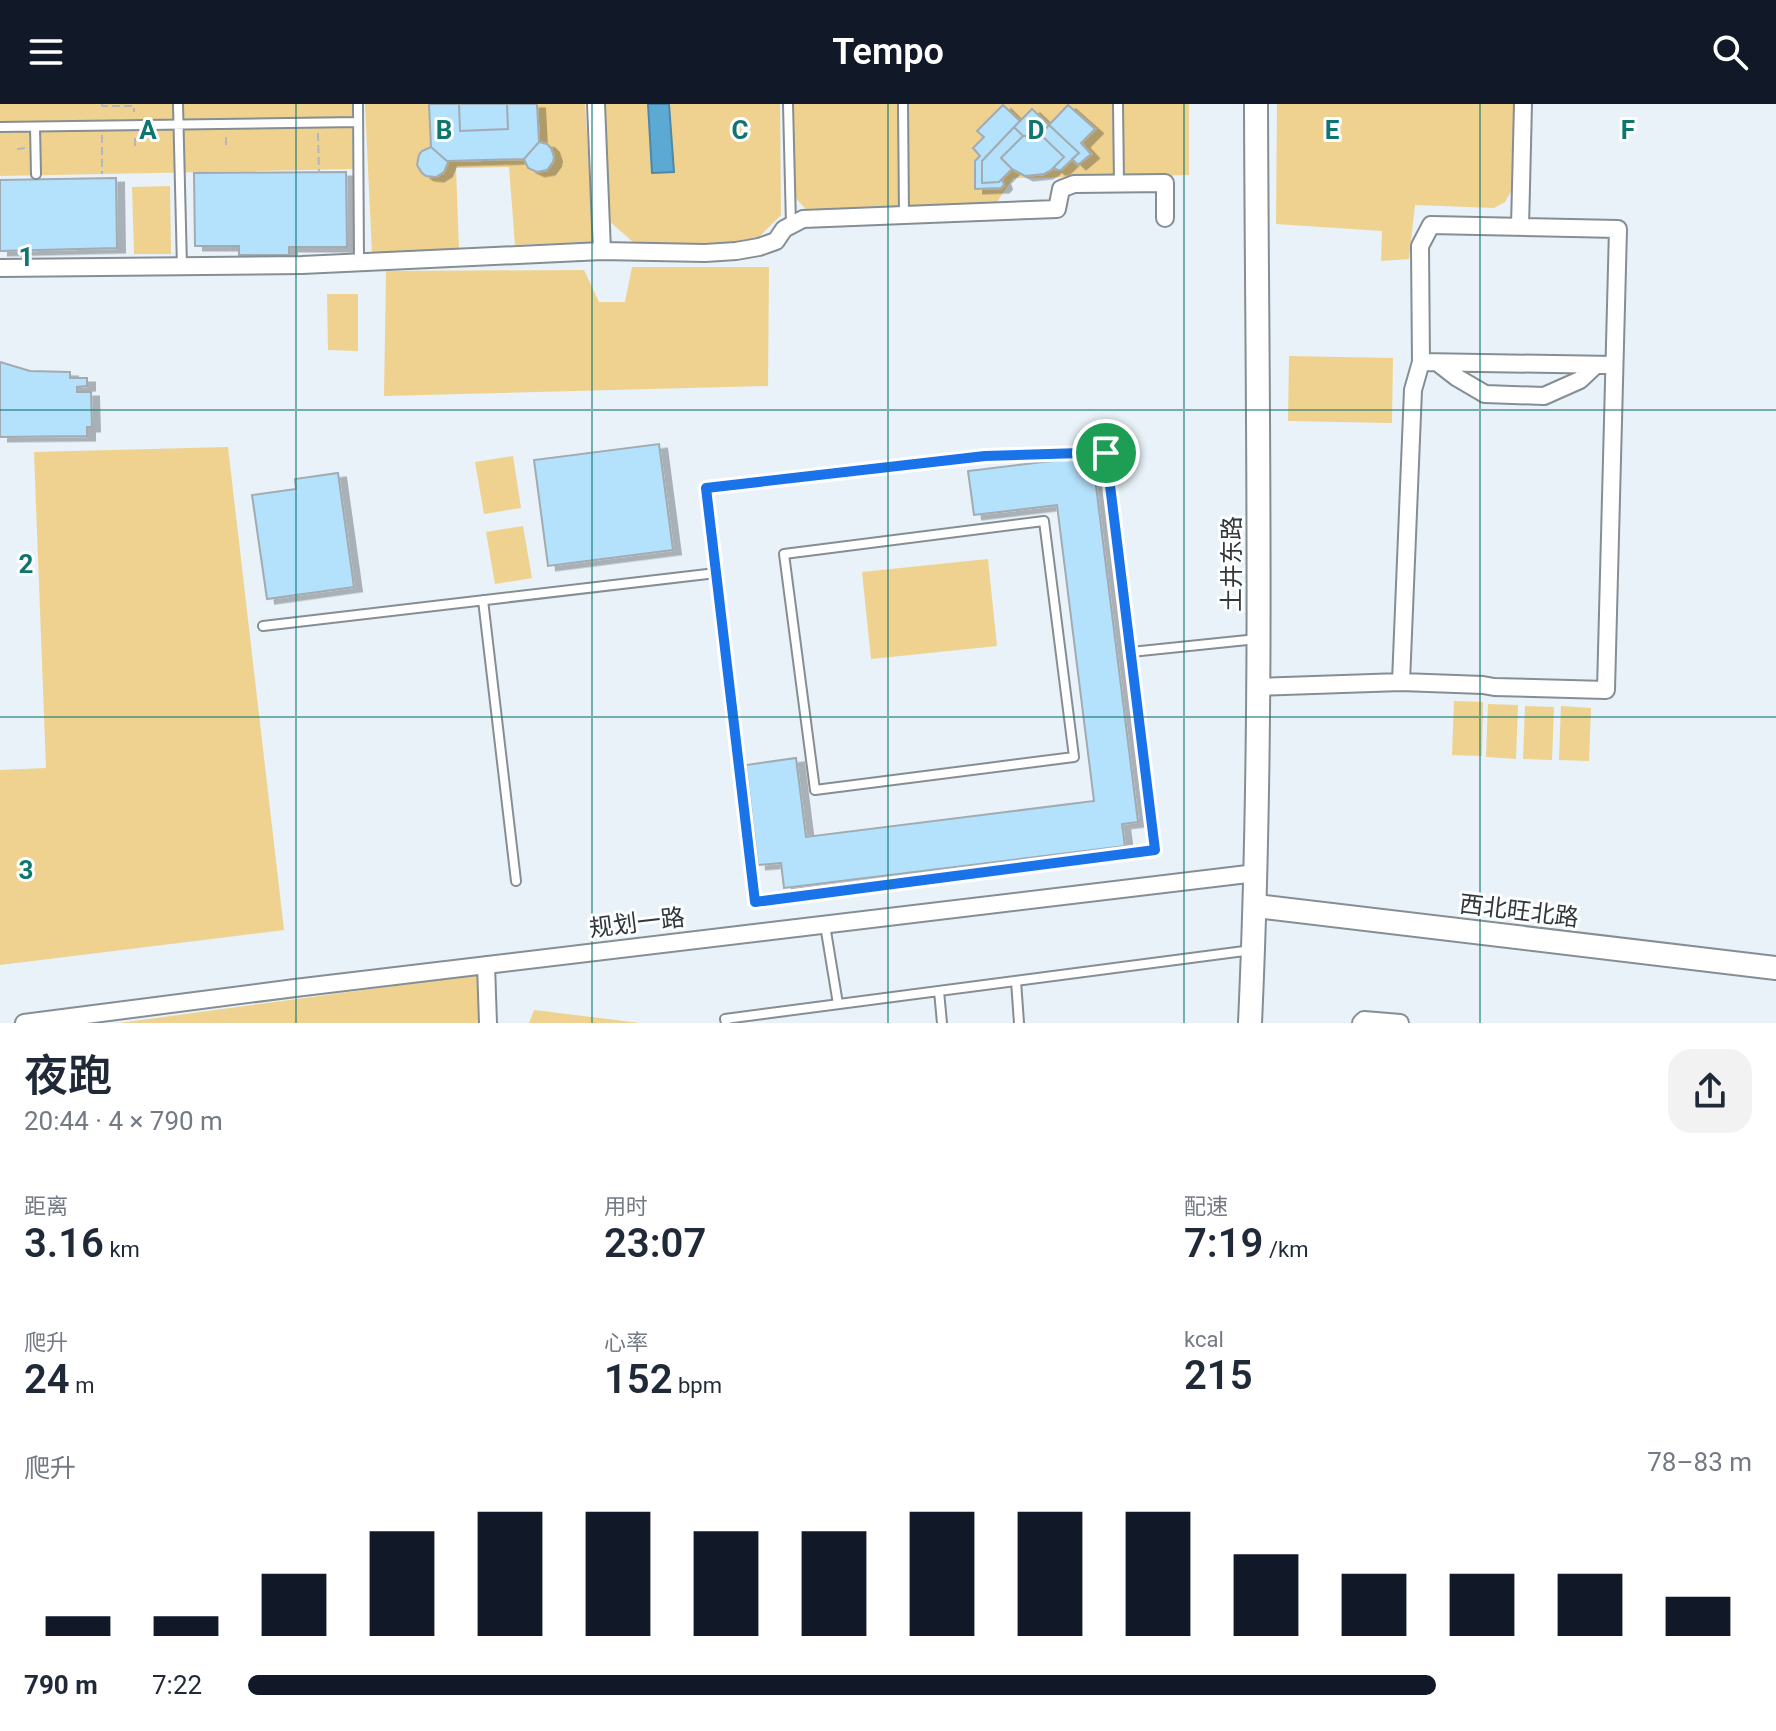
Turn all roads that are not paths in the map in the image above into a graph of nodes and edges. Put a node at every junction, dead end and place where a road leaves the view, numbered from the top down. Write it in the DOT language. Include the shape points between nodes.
graph roads {
  1 [pos="178,104"];
  2 [pos="358,104"];
  3 [pos="596,104"];
  4 [pos="788,104"];
  5 [pos="903,104"];
  6 [pos="1118,104"];
  7 [pos="1256,104"];
  8 [pos="1523,104"];
  9 [pos="358,122"];
  10 [pos="179,125"];
  11 [pos="0,127"];
  12 [pos="35,127"];
  13 [pos="36,174"];
  14 [pos="1119,184"];
  15 [pos="904,215"];
  16 [pos="1165,218"];
  17 [pos="791,225"];
  18 [pos="1520,227"];
  19 [pos="602,251"];
  20 [pos="359,262"];
  21 [pos="182,267"];
  22 [pos="0,268"];
  23 [pos="1430,362"];
  24 [pos="1596,365"];
  25 [pos="1614,365"];
  26 [pos="716,573"];
  27 [pos="483,600"];
  28 [pos="263,626"];
  29 [pos="1258,639"];
  30 [pos="1131,652"];
  31 [pos="1401,682"];
  32 [pos="1258,687"];
  33 [pos="1074,757"];
  34 [pos="1256,873"];
  35 [pos="516,881"];
  36 [pos="1256,906"];
  37 [pos="825,925"];
  38 [pos="1253,950"];
  39 [pos="486,965"];
  40 [pos="1776,968"];
  41 [pos="1016,981"];
  42 [pos="939,991"];
  43 [pos="838,1004"];
  44 [pos="24,1023"];
  45 [pos="488,1023"];
  46 [pos="726,1023"];
  47 [pos="942,1023"];
  48 [pos="1019,1023"];
  49 [pos="1250,1023"];
  50 [pos="1361,1023"];
  51 [pos="1400,1023"];
  1 -- 10 [label="lane"];
  2 -- 9 [label="lane"];
  3 -- 19 [label="street"];
  4 -- 17 [label="lane"];
  5 -- 15 [label="lane"];
  6 -- 14 [label="lane"];
  7 -- 29 [label="street, 土井东路"];
  8 -- 18 [label="street"];
  9 -- 10 [label="lane"];
  9 -- 20 [label="lane"];
  10 -- 12 [label="lane"];
  10 -- 21 [label="lane"];
  11 -- 12 [label="lane"];
  12 -- 13 [label="lane"];
  14 -- 15 [label="street" via="1061,189 1057,209"];
  14 -- 16 [label="street" via="1165,183"];
  15 -- 17 [label="street" via="803,219"];
  17 -- 19 [label="street" via="776,241 736,251"];
  18 -- 23 [label="street" via="1431,225 1420,246"];
  18 -- 25 [label="street" via="1618,229"];
  19 -- 20 [label="street"];
  20 -- 21 [label="street"];
  21 -- 22 [label="street"];
  23 -- 24 [label="street"];
  23 -- 24 [label="street" via="1485,394 1544,396 1580,380"];
  23 -- 31 [label="street" via="1413,390"];
  24 -- 25 [label="street"];
  25 -- 31 [label="street" via="1606,690"];
  26 -- 27 [label="lane"];
  26 -- 30 [label="lane" via="706,488 985,456 1106,453"];
  26 -- 30 [label="lane" via="755,902 1155,850"];
  27 -- 28 [label="lane"];
  27 -- 35 [label="lane"];
  29 -- 30 [label="lane"];
  29 -- 32 [label="street, 土井东路"];
  31 -- 32 [label="street"];
  32 -- 34 [label="street, 土井东路"];
  33 -- 33 [label="lane" via="1044,521 784,554 815,790"];
  34 -- 36 [label="street, 土井东路"];
  34 -- 37 [label="street, 规划一路"];
  36 -- 38 [label="street, 土井东路"];
  36 -- 40 [label="street, 西北旺北路"];
  37 -- 39 [label="street, 规划一路"];
  37 -- 43 [label="lane"];
  38 -- 41 [label="lane"];
  38 -- 49 [label="street, 土井东路"];
  39 -- 44 [label="street, 规划一路"];
  39 -- 45 [label="street"];
  41 -- 42 [label="lane"];
  41 -- 48 [label="lane"];
  42 -- 43 [label="lane"];
  42 -- 47 [label="lane"];
  43 -- 46 [label="lane" via="725,1019"];
  50 -- 51 [label="street"];
}
